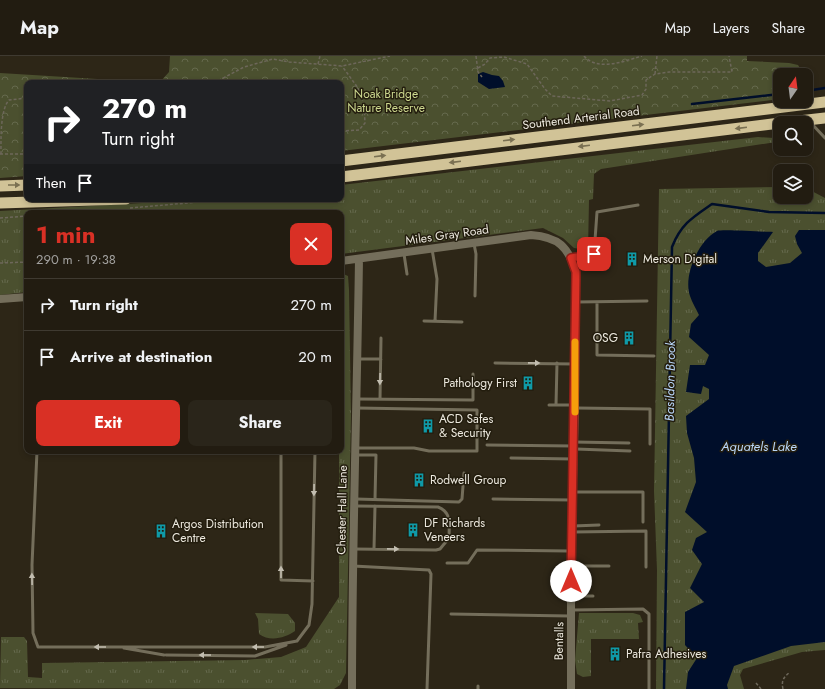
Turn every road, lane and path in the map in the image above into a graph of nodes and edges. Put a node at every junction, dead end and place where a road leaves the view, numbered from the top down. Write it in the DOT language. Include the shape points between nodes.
graph roads {
  1 [pos="320,56"];
  2 [pos="390,56"];
  3 [pos="476,56"];
  4 [pos="584,56"];
  5 [pos="642,56"];
  6 [pos="658,56"];
  7 [pos="729,56"];
  8 [pos="318,64"];
  9 [pos="342,66"];
  10 [pos="478,68"];
  11 [pos="655,74"];
  12 [pos="482,77"];
  13 [pos="220,80"];
  14 [pos="24,98"];
  15 [pos="825,102"];
  16 [pos="825,118"];
  17 [pos="813,119"];
  18 [pos="773,124"];
  19 [pos="813,125"];
  20 [pos="344,132"];
  21 [pos="825,138"];
  22 [pos="1,140"];
  23 [pos="1,154"];
  24 [pos="24,154"];
  25 [pos="344,161"];
  26 [pos="344,177"];
  27 [pos="24,185"];
  28 [pos="0,186"];
  29 [pos="169,202"];
  30 [pos="0,203"];
  31 [pos="126,204"];
  32 [pos="638,205"];
  33 [pos="24,216"];
  34 [pos="0,218"];
  35 [pos="555,241"];
  36 [pos="474,243"];
  37 [pos="432,249"];
  38 [pos="404,253"];
  39 [pos="571,258"];
  40 [pos="359,259"];
  41 [pos="344,261"];
  42 [pos="24,262"];
  43 [pos="0,263"];
  44 [pos="407,274"];
  45 [pos="475,296"];
  46 [pos="24,297"];
  47 [pos="0,300"];
  48 [pos="647,301"];
  49 [pos="576,302"];
  50 [pos="597,302"];
  51 [pos="424,321"];
  52 [pos="435,321"];
  53 [pos="462,322"];
  54 [pos="381,338"];
  55 [pos="654,356"];
  56 [pos="357,359"];
  57 [pos="381,359"];
  58 [pos="495,363"];
  59 [pos="558,363"];
  60 [pos="575,364"];
  61 [pos="473,374"];
  62 [pos="380,398"];
  63 [pos="357,399"];
  64 [pos="549,405"];
  65 [pos="556,405"];
  66 [pos="575,407"];
  67 [pos="357,408"];
  68 [pos="629,443"];
  69 [pos="487,444"];
  70 [pos="650,444"];
  71 [pos="574,446"];
  72 [pos="355,451"];
  73 [pos="630,451"];
  74 [pos="37,454"];
  75 [pos="281,454"];
  76 [pos="315,454"];
  77 [pos="511,458"];
  78 [pos="574,459"];
  79 [pos="464,473"];
  80 [pos="573,496"];
  81 [pos="375,499"];
  82 [pos="493,499"];
  83 [pos="354,503"];
  84 [pos="374,506"];
  85 [pos="643,522"];
  86 [pos="599,525"];
  87 [pos="572,529"];
  88 [pos="354,549"];
  89 [pos="374,549"];
  90 [pos="571,551"];
  91 [pos="447,563"];
  92 [pos="354,566"];
  93 [pos="571,566"];
  94 [pos="609,566"];
  95 [pos="646,567"];
  96 [pos="312,581"];
  97 [pos="571,596"];
  98 [pos="593,596"];
  99 [pos="572,613"];
  100 [pos="451,614"];
  101 [pos="297,641"];
  102 [pos="116,647"];
  103 [pos="790,672"];
  104 [pos="756,683"];
  105 [pos="352,689"];
  106 [pos="427,689"];
  107 [pos="571,689"];
  108 [pos="649,689"];
  109 [pos="761,689"];
  110 [pos="782,689"];
  1 -- 8 [label="path"];
  2 -- 9 [label="path"];
  3 -- 10 [label="path"];
  4 -- 5 [label="path" via="600,65"];
  6 -- 11 [label="path"];
  7 -- 11 [label="path" via="732,72"];
  8 -- 9 [label="path"];
  8 -- 13 [label="path" via="273,59 244,67"];
  9 -- 20 [label="path" via="358,88 366,118 365,124 359,130"];
  10 -- 11 [label="path" via="490,58 504,57 527,64 552,96 610,101 642,96 646,89 646,80"];
  10 -- 12 [label="path"];
  14 -- 22 [label="path" via="9,100 5,104"];
  25 -- 15 [label="highway, Southend Arterial Road, one-way"];
  16 -- 17 [label="highway"];
  18 -- 26 [label="highway, one-way"];
  19 -- 21 [label="lane"];
  22 -- 23 [label="path"];
  23 -- 24 [label="path"];
  28 -- 27 [label="highway, one-way"];
  29 -- 31 [label="path"];
  30 -- 31 [label="highway"];
  32 -- 39 [label="lane" via="597,212 594,254"];
  33 -- 34 [label="path"];
  35 -- 36 [label="street, Miles Gray Road" via="544,236 531,235"];
  35 -- 39 [label="street, Bentalls" via="565,248"];
  36 -- 37 [label="street, Miles Gray Road"];
  36 -- 45 [label="lane"];
  37 -- 38 [label="street, Miles Gray Road"];
  37 -- 52 [label="lane" via="437,279"];
  38 -- 40 [label="street, Miles Gray Road"];
  38 -- 44 [label="lane"];
  39 -- 49 [label="street, Bentalls" via="576,272"];
  40 -- 41 [label="street, Miles Gray Road"];
  40 -- 56 [label="street, Chester Hall Lane"];
  42 -- 43 [label="path"];
  46 -- 47 [label="street"];
  48 -- 50 [label="lane"];
  49 -- 50 [label="lane"];
  49 -- 60 [label="street, Bentalls"];
  50 -- 55 [label="lane" via="597,355"];
  51 -- 52 [label="lane"];
  52 -- 53 [label="lane"];
  54 -- 57 [label="lane"];
  56 -- 57 [label="lane"];
  56 -- 63 [label="street, Chester Hall Lane"];
  57 -- 62 [label="lane, one-way"];
  58 -- 59 [label="lane, one-way"];
  59 -- 60 [label="lane"];
  59 -- 65 [label="lane"];
  60 -- 66 [label="street, Bentalls"];
  61 -- 62 [label="lane" via="472,400"];
  62 -- 63 [label="lane"];
  63 -- 67 [label="street, Chester Hall Lane"];
  64 -- 65 [label="lane"];
  65 -- 66 [label="lane"];
  66 -- 70 [label="lane" via="650,410"];
  66 -- 71 [label="street, Bentalls"];
  67 -- 72 [label="street, Chester Hall Lane"];
  67 -- 72 [label="lane" via="477,410 477,452 429,451 414,448"];
  68 -- 71 [label="lane"];
  69 -- 71 [label="lane"];
  71 -- 73 [label="lane"];
  71 -- 78 [label="street, Bentalls"];
  72 -- 81 [label="lane" via="376,455"];
  72 -- 83 [label="street, Chester Hall Lane"];
  102 -- 74 [label="lane, one-way" via="38,647 34,634 32,565"];
  96 -- 75 [label="lane, one-way" via="281,580"];
  76 -- 96 [label="lane, one-way"];
  77 -- 78 [label="lane"];
  78 -- 80 [label="street, Bentalls"];
  79 -- 81 [label="lane" via="462,499 459,502"];
  80 -- 82 [label="lane"];
  80 -- 85 [label="lane" via="643,492"];
  80 -- 87 [label="street, Bentalls"];
  81 -- 83 [label="lane"];
  83 -- 84 [label="lane"];
  83 -- 88 [label="street, Chester Hall Lane"];
  84 -- 89 [label="lane"];
  89 -- 84 [label="lane, one-way" via="436,550 449,538 448,514 444,509"];
  86 -- 87 [label="lane"];
  87 -- 90 [label="street, Bentalls"];
  87 -- 95 [label="lane" via="646,531"];
  88 -- 89 [label="lane"];
  88 -- 92 [label="street, Chester Hall Lane"];
  90 -- 91 [label="lane" via="476,550 468,563"];
  90 -- 93 [label="street, Bentalls"];
  92 -- 105 [label="street, Chester Hall Lane"];
  92 -- 106 [label="lane" via="429,570 431,574"];
  93 -- 94 [label="lane"];
  93 -- 97 [label="street, Bentalls"];
  96 -- 101 [label="lane" via="312,604 308,625"];
  97 -- 98 [label="lane"];
  97 -- 99 [label="street, Bentalls"];
  99 -- 100 [label="lane"];
  99 -- 107 [label="street, Bentalls"];
  99 -- 108 [label="lane" via="643,609 649,614"];
  101 -- 102 [label="lane, one-way" via="265,647"];
  101 -- 102 [label="lane, one-way" via="255,656 165,655"];
  103 -- 110 [label="path" via="783,679"];
  104 -- 109 [label="path"];
}
